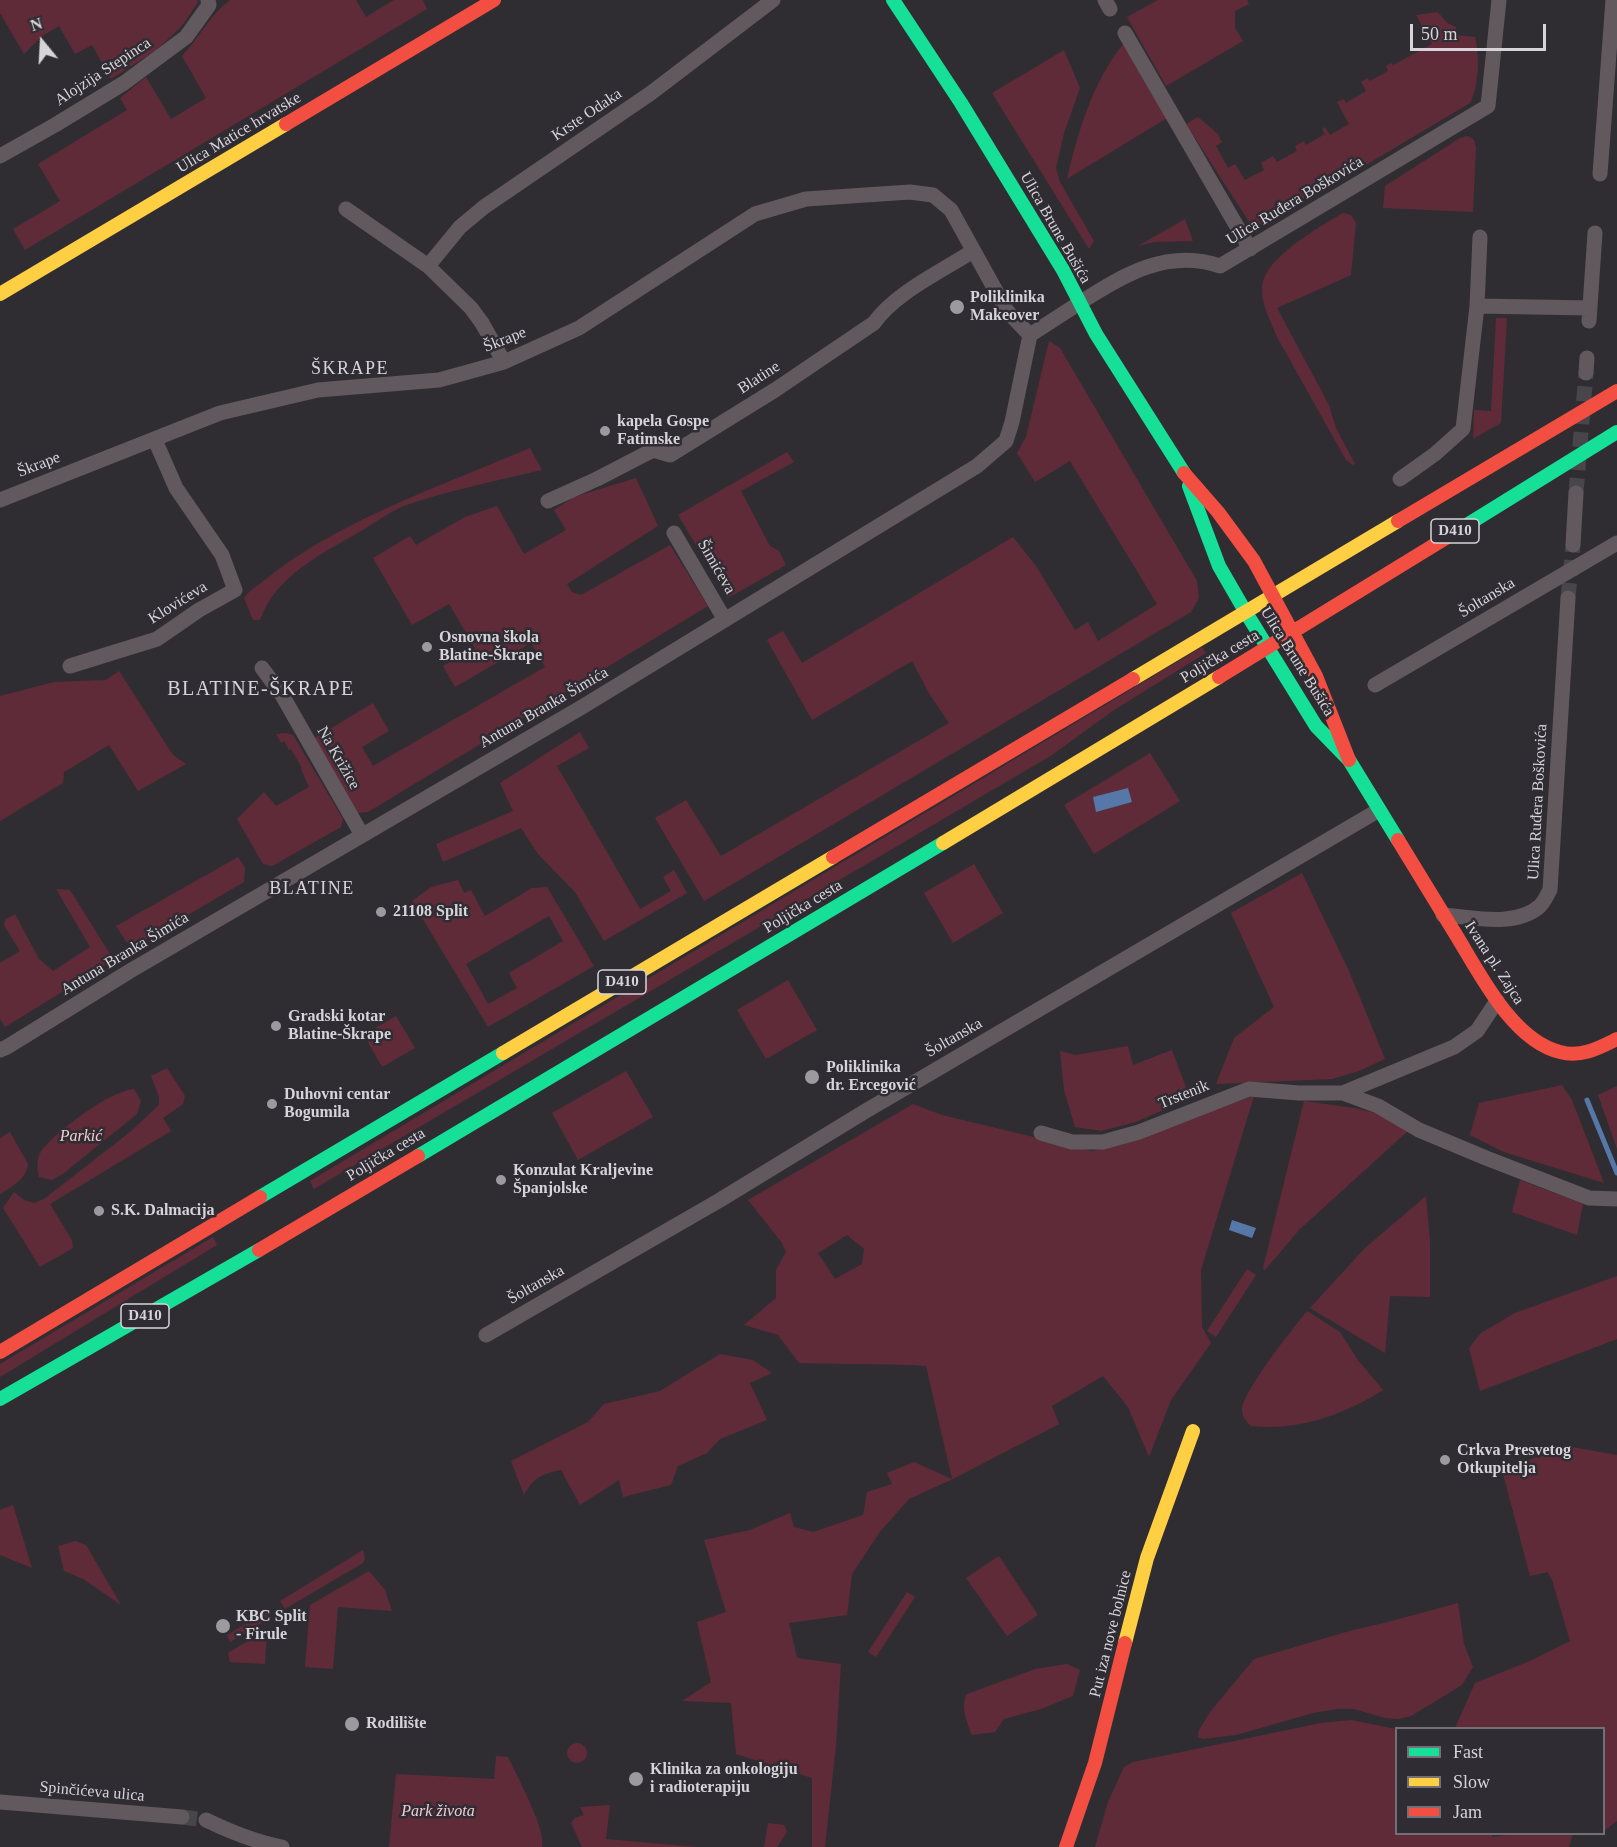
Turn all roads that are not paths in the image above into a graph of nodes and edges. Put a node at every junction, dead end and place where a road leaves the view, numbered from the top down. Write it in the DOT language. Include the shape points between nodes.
graph roads {
  1 [pos="208,0"];
  2 [pos="494,0"];
  3 [pos="773,0"];
  4 [pos="893,0"];
  5 [pos="1499,0"];
  6 [pos="1613,0"];
  7 [pos="1125,33"];
  8 [pos="0,156"];
  9 [pos="1600,174"];
  10 [pos="346,209"];
  11 [pos="1595,233"];
  12 [pos="1480,237"];
  13 [pos="1250,249"];
  14 [pos="974,251"];
  15 [pos="428,266"];
  16 [pos="0,294"];
  17 [pos="1079,303"];
  18 [pos="1477,306"];
  19 [pos="1030,335"];
  20 [pos="504,362"];
  21 [pos="1617,391"];
  22 [pos="1617,432"];
  23 [pos="155,440"];
  24 [pos="1185,475"];
  25 [pos="1400,479"];
  26 [pos="1576,493"];
  27 [pos="0,500"];
  28 [pos="548,501"];
  29 [pos="675,532"];
  30 [pos="1617,543"];
  31 [pos="1573,545"];
  32 [pos="1273,595"];
  33 [pos="1569,598"];
  34 [pos="1245,611"];
  35 [pos="726,620"];
  36 [pos="1293,631"];
  37 [pos="1267,647"];
  38 [pos="70,666"];
  39 [pos="262,669"];
  40 [pos="1375,685"];
  41 [pos="1348,760"];
  42 [pos="1379,810"];
  43 [pos="362,835"];
  44 [pos="1443,915"];
  45 [pos="1497,1001"];
  46 [pos="1617,1039"];
  47 [pos="0,1050"];
  48 [pos="1343,1093"];
  49 [pos="1041,1133"];
  50 [pos="1617,1199"];
  51 [pos="486,1335"];
  52 [pos="0,1352"];
  53 [pos="0,1399"];
  54 [pos="1193,1431"];
  55 [pos="0,1802"];
  56 [pos="182,1817"];
  57 [pos="206,1820"];
  58 [pos="282,1847"];
  59 [pos="1066,1847"];
  1 -- 8 [label="street, Alojzija Stepinca" via="209,5 186,37 124,83"];
  2 -- 16 [label="main road, Ulica Matice hrvatske"];
  3 -- 15 [label="street, Krste Odaka" via="651,93 484,207 460,227"];
  4 -- 17 [label="main road, Ulica Brune Bušića" via="961,103"];
  5 -- 13 [label="street, Ulica Ruđera Boškovića" via="1488,106"];
  6 -- 9 [label="street"];
  7 -- 13 [label="street"];
  10 -- 15 [label="street"];
  11 -- 18 [label="street" via="1590,314"];
  12 -- 18 [label="street"];
  13 -- 17 [label="street, Ulica Ruđera Boškovića" via="1220,266 1206,261 1158,263 1118,279"];
  14 -- 19 [label="street" via="1007,311"];
  14 -- 20 [label="street, Škrape" via="951,210 933,195 910,192 806,199 755,214 579,328"];
  14 -- 28 [label="street, Blatine" via="895,300 874,323 776,390 670,455 652,450"];
  15 -- 20 [label="street" via="471,309"];
  17 -- 19 [label="street"];
  17 -- 24 [label="main road, Ulica Brune Bušića"];
  18 -- 25 [label="street" via="1463,429"];
  19 -- 35 [label="street, Antuna Branka Šimića" via="1012,422 1006,441 996,451"];
  20 -- 23 [label="street, Škrape" via="439,380 318,390 220,413"];
  21 -- 32 [label="main road, Poljička cesta / D410"];
  22 -- 36 [label="main road, Poljička cesta / D410"];
  23 -- 27 [label="street, Škrape"];
  23 -- 38 [label="street, Klovićeva" via="176,488 222,555 235,590 157,639"];
  24 -- 32 [label="main road, Ulica Brune Bušića" via="1238,538"];
  24 -- 34 [label="main road, Ulica Brune Bušića" via="1219,566"];
  26 -- 31 [label="street"];
  29 -- 35 [label="street, Šimićeva"];
  30 -- 40 [label="street, Šoltanska"];
  32 -- 34 [label="main road, Poljička cesta / D410"];
  32 -- 36 [label="main road, Ulica Brune Bušića"];
  33 -- 44 [label="street, Ulica Ruđera Boškovića" via="1550,890 1542,904 1516,918"];
  34 -- 37 [label="main road, Ulica Brune Bušića"];
  34 -- 52 [label="main road, Poljička cesta / D410"];
  35 -- 43 [label="street, Antuna Branka Šimića"];
  36 -- 37 [label="main road, Poljička cesta / D410"];
  36 -- 41 [label="main road, Ulica Brune Bušića" via="1316,676"];
  37 -- 41 [label="main road, Ulica Brune Bušića" via="1316,726"];
  37 -- 53 [label="main road, Poljička cesta / D410" via="239,1262"];
  39 -- 43 [label="street, Na Križice" via="282,695"];
  41 -- 42 [label="main road, Ulica Brune Bušića"];
  42 -- 44 [label="main road, Ulica Brune Bušića"];
  42 -- 51 [label="street, Šoltanska"];
  43 -- 47 [label="street, Antuna Branka Šimića"];
  44 -- 45 [label="main road, Ivana pl. Zajca"];
  45 -- 46 [label="main road, Ivana pl. Zajca" via="1520,1029 1561,1054 1589,1052"];
  45 -- 48 [label="street, Trstenik" via="1477,1031 1454,1047"];
  48 -- 49 [label="street, Trstenik" via="1249,1089 1103,1142 1072,1142"];
  48 -- 50 [label="street, Trstenik" via="1486,1158 1589,1197"];
  54 -- 59 [label="main road, Put iza nove bolnice" via="1147,1557 1098,1751"];
  55 -- 56 [label="street, Spinčićeva ulica"];
  57 -- 58 [label="street" via="260,1843"];
}
